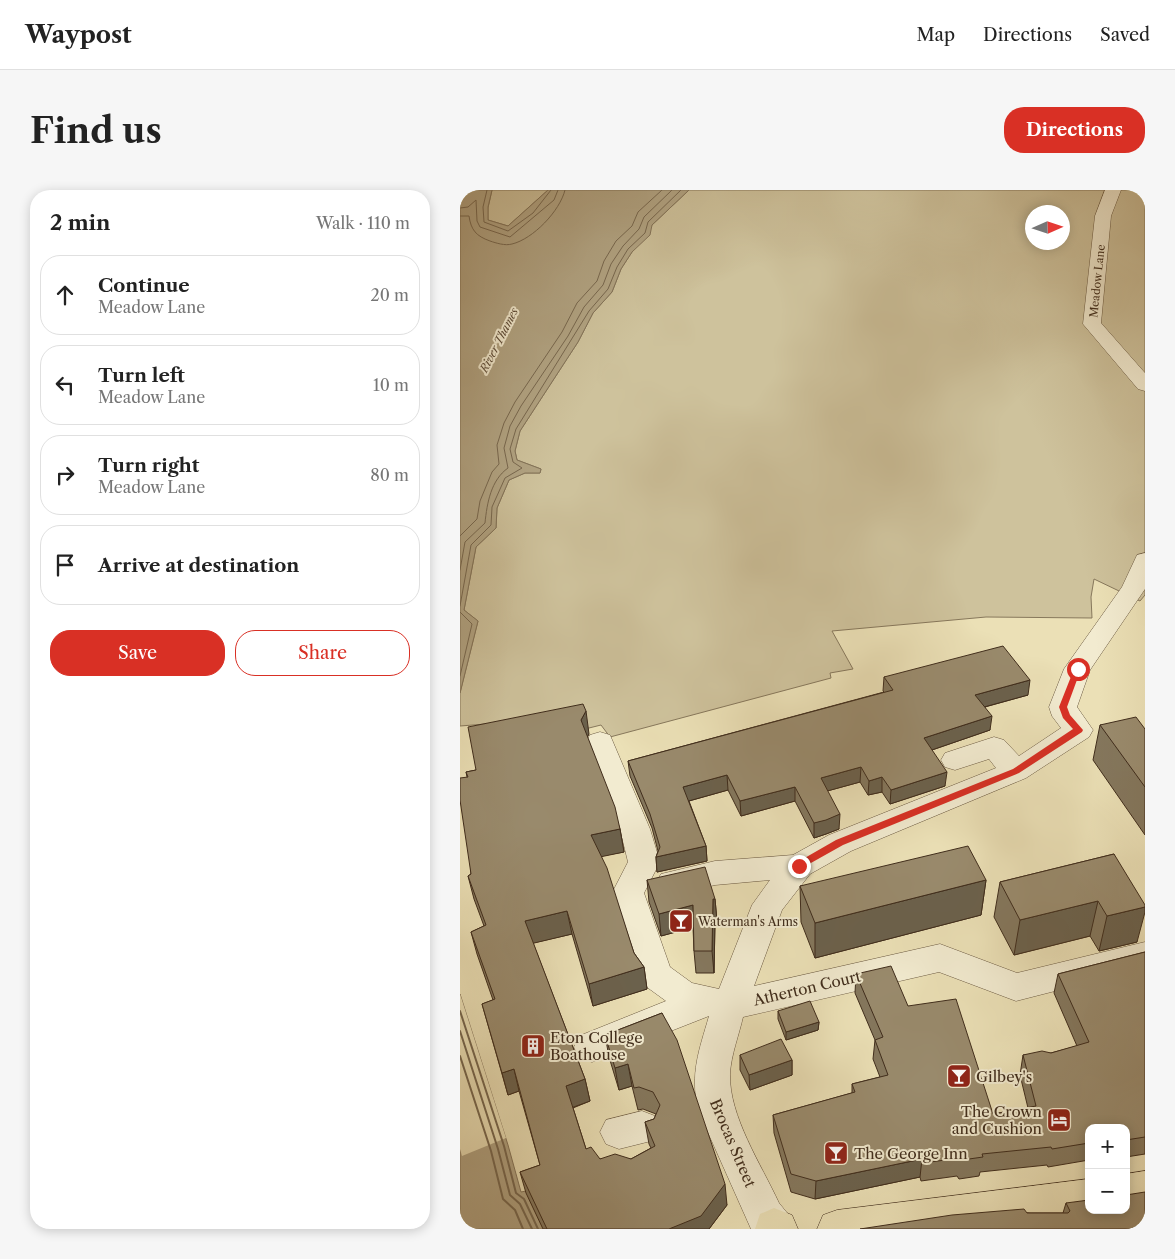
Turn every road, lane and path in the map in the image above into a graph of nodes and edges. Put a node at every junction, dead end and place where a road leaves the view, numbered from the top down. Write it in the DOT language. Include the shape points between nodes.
graph roads {
  1 [pos="1114,190"];
  2 [pos="1145,385"];
  3 [pos="1145,560"];
  4 [pos="600,742"];
  5 [pos="955,760"];
  6 [pos="1016,771"];
  7 [pos="799,866"];
  8 [pos="628,893"];
  9 [pos="1145,955"];
  10 [pos="718,1003"];
  11 [pos="592,1047"];
  12 [pos="1145,1189"];
  13 [pos="1130,1191"];
  14 [pos="1085,1199"];
  15 [pos="1038,1217"];
  16 [pos="774,1228"];
  17 [pos="837,1229"];
  1 -- 2 [label="street, Meadow Lane" via="1103,216 1092,324"];
  3 -- 6 [label="street" via="1134,587 1078,669 1063,707 1066,716 1093,729"];
  4 -- 8 [label="street" via="635,828 644,862"];
  5 -- 6 [label="street" via="994,747"];
  6 -- 7 [label="street" via="840,842"];
  7 -- 8 [label="street" via="714,873"];
  7 -- 10 [label="street" via="768,905"];
  8 -- 10 [label="street" via="656,975 683,995"];
  9 -- 10 [label="street, Atherton Court" via="1016,987 940,958"];
  10 -- 11 [label="street, Atherton Court"];
  10 -- 16 [label="street, Brocas Street" via="712,1090 707,1112"];
  12 -- 13 [label="main road"];
  14 -- 15 [label="main road"];
  15 -- 17 [label="main road"];
}
